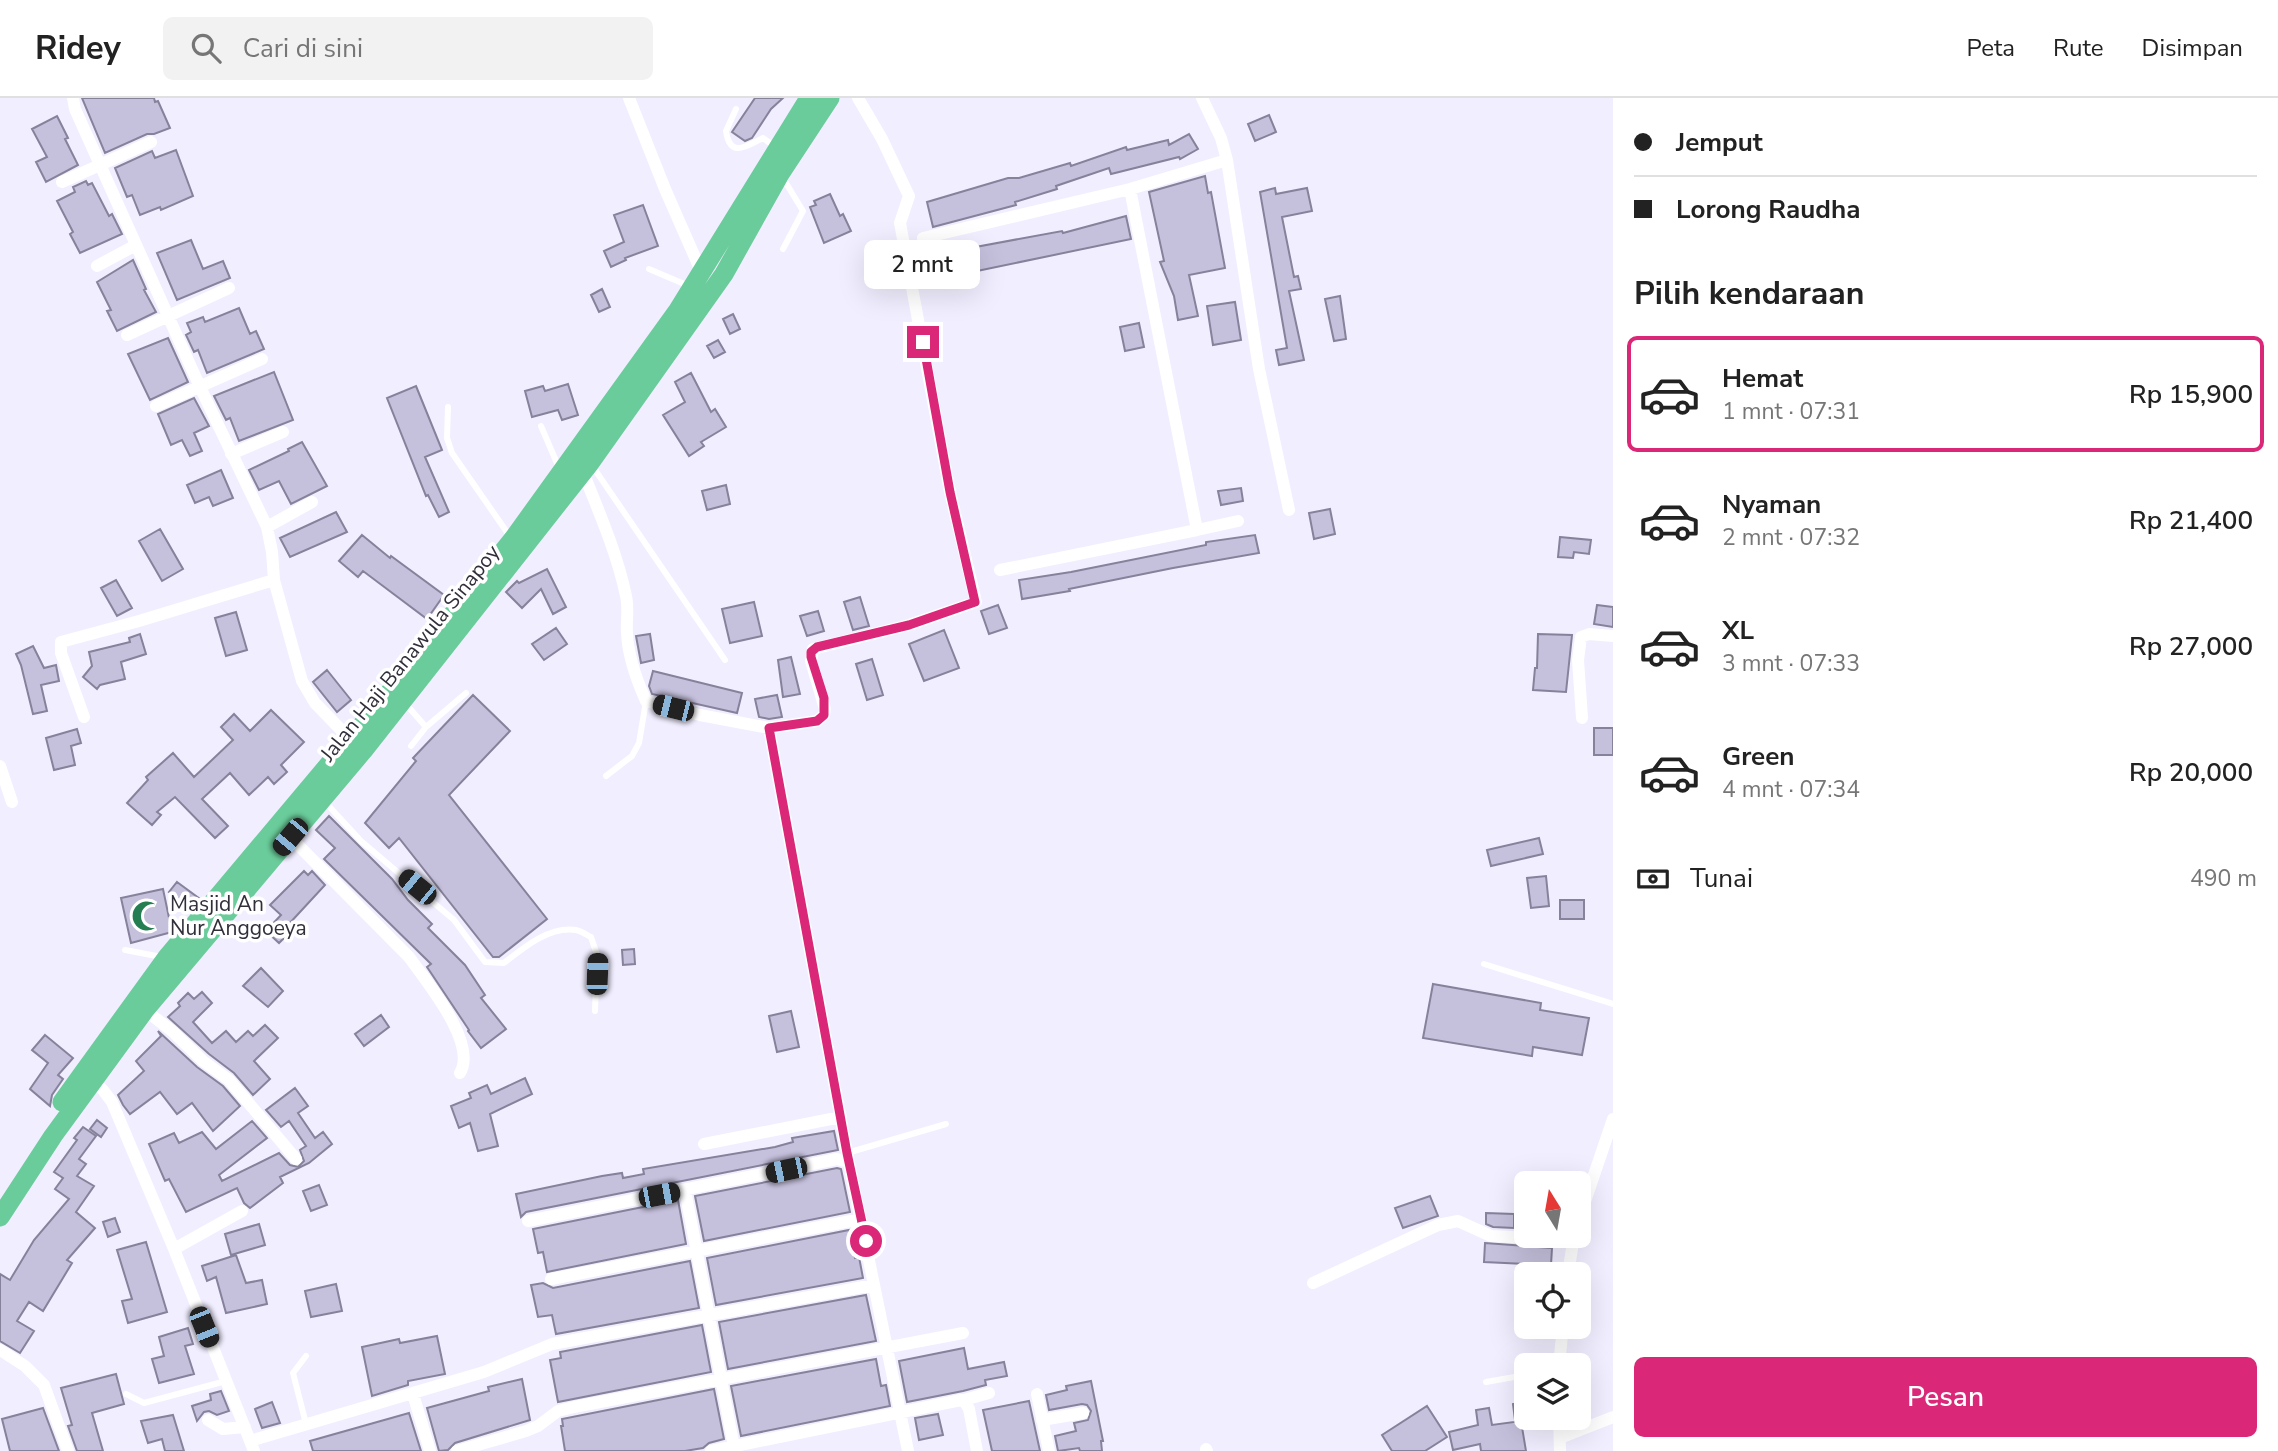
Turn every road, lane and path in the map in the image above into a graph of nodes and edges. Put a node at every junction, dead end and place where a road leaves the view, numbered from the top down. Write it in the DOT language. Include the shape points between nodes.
graph roads {
  1 [pos="73,98"];
  2 [pos="629,98"];
  3 [pos="810,98"];
  4 [pos="830,98"];
  5 [pos="858,98"];
  6 [pos="1202,98"];
  7 [pos="736,109"];
  8 [pos="151,142"];
  9 [pos="777,148"];
  10 [pos="1227,160"];
  11 [pos="100,165"];
  12 [pos="780,174"];
  13 [pos="62,182"];
  14 [pos="1130,189"];
  15 [pos="923,238"];
  16 [pos="136,245"];
  17 [pos="783,249"];
  18 [pos="97,266"];
  19 [pos="649,270"];
  20 [pos="696,279"];
  21 [pos="229,288"];
  22 [pos="168,316"];
  23 [pos="127,335"];
  24 [pos="262,359"];
  25 [pos="200,387"];
  26 [pos="156,405"];
  27 [pos="448,407"];
  28 [pos="541,426"];
  29 [pos="283,432"];
  30 [pos="231,454"];
  31 [pos="586,467"];
  32 [pos="561,473"];
  33 [pos="312,502"];
  34 [pos="1289,510"];
  35 [pos="1238,521"];
  36 [pos="267,527"];
  37 [pos="1197,530"];
  38 [pos="513,539"];
  39 [pos="1000,570"];
  40 [pos="274,580"];
  41 [pos="1613,636"];
  42 [pos="725,660"];
  43 [pos="466,692"];
  44 [pos="403,700"];
  45 [pos="646,701"];
  46 [pos="84,717"];
  47 [pos="1582,718"];
  48 [pos="426,727"];
  49 [pos="769,728"];
  50 [pos="349,738"];
  51 [pos="411,746"];
  52 [pos="0,766"];
  53 [pos="606,776"];
  54 [pos="322,798"];
  55 [pos="12,802"];
  56 [pos="290,837"];
  57 [pos="218,909"];
  58 [pos="125,950"];
  59 [pos="167,957"];
  60 [pos="1484,964"];
  61 [pos="1613,1004"];
  62 [pos="145,1010"];
  63 [pos="595,1011"];
  64 [pos="460,1073"];
  65 [pos="87,1078"];
  66 [pos="841,1117"];
  67 [pos="1613,1119"];
  68 [pos="946,1124"];
  69 [pos="704,1144"];
  70 [pos="848,1158"];
  71 [pos="296,1159"];
  72 [pos="1591,1184"];
  73 [pos="685,1190"];
  74 [pos="0,1192"];
  75 [pos="242,1211"];
  76 [pos="0,1217"];
  77 [pos="861,1219"];
  78 [pos="528,1221"];
  79 [pos="1514,1237"];
  80 [pos="174,1249"];
  81 [pos="697,1251"];
  82 [pos="551,1279"];
  83 [pos="1313,1283"];
  84 [pos="874,1285"];
  85 [pos="709,1313"];
  86 [pos="963,1334"];
  87 [pos="887,1348"];
  88 [pos="0,1350"];
  89 [pos="306,1356"];
  90 [pos="1514,1377"];
  91 [pos="721,1380"];
  92 [pos="226,1381"];
  93 [pos="1486,1382"];
  94 [pos="126,1394"];
  95 [pos="413,1394"];
  96 [pos="989,1394"];
  97 [pos="1037,1394"];
  98 [pos="964,1400"];
  99 [pos="901,1412"];
  100 [pos="1083,1413"];
  101 [pos="1613,1417"];
  102 [pos="208,1420"];
  103 [pos="1042,1420"];
  104 [pos="306,1424"];
  105 [pos="244,1427"];
  106 [pos="1560,1445"];
  107 [pos="252,1446"];
  108 [pos="734,1447"];
  109 [pos="68,1451"];
  110 [pos="430,1451"];
  111 [pos="457,1451"];
  112 [pos="711,1451"];
  113 [pos="908,1451"];
  114 [pos="977,1451"];
  115 [pos="1049,1451"];
  1 -- 11 [label="street"];
  2 -- 20 [label="street"];
  3 -- 9 [label="highway, Jalan Haji Banawula Sinapoy"];
  4 -- 12 [label="highway, Jalan Haji Banawula Sinapoy"];
  5 -- 49 [label="street" via="908,196 900,223 902,236 975,602 813,649 811,661 824,698 824,715 817,721"];
  6 -- 10 [label="street"];
  7 -- 9 [label="lane" via="726,131 730,144 741,149 763,138"];
  8 -- 11 [label="street"];
  9 -- 20 [label="highway, Jalan Haji Banawula Sinapoy"];
  10 -- 14 [label="street"];
  10 -- 34 [label="street" via="1259,369"];
  11 -- 13 [label="street"];
  11 -- 16 [label="street"];
  12 -- 17 [label="lane" via="803,211"];
  12 -- 31 [label="highway, Jalan Haji Banawula Sinapoy" via="724,274"];
  14 -- 15 [label="street"];
  14 -- 37 [label="street"];
  16 -- 18 [label="street"];
  16 -- 22 [label="street"];
  19 -- 20 [label="lane"];
  20 -- 32 [label="highway, Jalan Haji Banawula Sinapoy"];
  21 -- 22 [label="street"];
  22 -- 23 [label="street"];
  22 -- 25 [label="street"];
  24 -- 25 [label="street"];
  25 -- 26 [label="street"];
  25 -- 30 [label="street"];
  27 -- 38 [label="lane" via="447,439 452,453"];
  28 -- 32 [label="lane"];
  29 -- 30 [label="street"];
  30 -- 36 [label="street"];
  31 -- 42 [label="lane"];
  31 -- 44 [label="highway, Jalan Haji Banawula Sinapoy"];
  31 -- 45 [label="street" via="626,592 627,640"];
  32 -- 38 [label="highway, Jalan Haji Banawula Sinapoy"];
  33 -- 36 [label="street"];
  35 -- 37 [label="street"];
  36 -- 40 [label="street"];
  37 -- 39 [label="street"];
  38 -- 50 [label="highway, Jalan Haji Banawula Sinapoy"];
  40 -- 46 [label="street" via="61,642"];
  40 -- 50 [label="street" via="305,688"];
  41 -- 47 [label="street" via="1581,638"];
  43 -- 48 [label="lane"];
  44 -- 48 [label="lane"];
  44 -- 54 [label="highway, Jalan Haji Banawula Sinapoy"];
  45 -- 49 [label="street"];
  45 -- 53 [label="lane" via="639,743 632,756"];
  48 -- 51 [label="lane"];
  49 -- 66 [label="street"];
  50 -- 57 [label="highway, Jalan Haji Banawula Sinapoy"];
  52 -- 55 [label="street"];
  54 -- 56 [label="highway, Jalan Haji Banawula Sinapoy"];
  54 -- 63 [label="lane" via="361,841 454,920 485,962 503,963 532,941 559,932 575,930 592,937 597,954"];
  56 -- 57 [label="highway, Jalan Haji Banawula Sinapoy"];
  56 -- 64 [label="street" via="409,957 456,1028 464,1051"];
  57 -- 59 [label="highway, Jalan Haji Banawula Sinapoy"];
  57 -- 62 [label="highway, Jalan Haji Banawula Sinapoy"];
  58 -- 59 [label="lane"];
  59 -- 65 [label="highway, Jalan Haji Banawula Sinapoy"];
  60 -- 61 [label="lane"];
  62 -- 65 [label="highway, Jalan Haji Banawula Sinapoy"];
  62 -- 71 [label="street" via="229,1080"];
  65 -- 74 [label="highway, Jalan Haji Banawula Sinapoy"];
  65 -- 76 [label="highway, Jalan Haji Banawula Sinapoy"];
  65 -- 80 [label="street" via="112,1102"];
  66 -- 69 [label="street"];
  66 -- 70 [label="street"];
  67 -- 72 [label="street"];
  68 -- 70 [label="lane"];
  70 -- 73 [label="street"];
  70 -- 77 [label="street"];
  73 -- 78 [label="street"];
  73 -- 81 [label="street"];
  75 -- 80 [label="street"];
  77 -- 81 [label="street"];
  77 -- 84 [label="street"];
  79 -- 83 [label="street" via="1491,1236 1458,1221 1438,1225"];
  80 -- 92 [label="street"];
  81 -- 82 [label="street"];
  81 -- 85 [label="street"];
  84 -- 85 [label="street"];
  84 -- 87 [label="street"];
  85 -- 91 [label="street"];
  85 -- 95 [label="street" via="552,1344 509,1364"];
  86 -- 87 [label="street"];
  87 -- 91 [label="street"];
  87 -- 99 [label="street"];
  88 -- 109 [label="street" via="44,1385"];
  89 -- 104 [label="lane" via="293,1373"];
  90 -- 93 [label="lane"];
  91 -- 108 [label="street"];
  91 -- 111 [label="street" via="558,1411 526,1431"];
  92 -- 94 [label="lane" via="144,1403"];
  92 -- 105 [label="street"];
  95 -- 104 [label="street"];
  95 -- 110 [label="street"];
  96 -- 98 [label="street"];
  97 -- 103 [label="street"];
  98 -- 99 [label="street"];
  98 -- 114 [label="street"];
  99 -- 108 [label="street"];
  99 -- 113 [label="street"];
  100 -- 103 [label="street"];
  101 -- 106 [label="street"];
  102 -- 105 [label="street" via="223,1429"];
  103 -- 115 [label="street"];
  104 -- 107 [label="street"];
  105 -- 107 [label="street"];
  108 -- 112 [label="street"];
}
